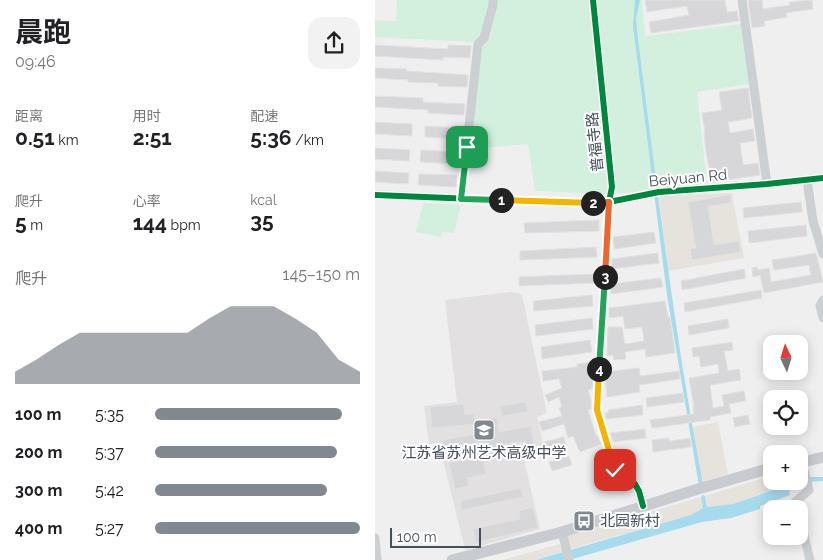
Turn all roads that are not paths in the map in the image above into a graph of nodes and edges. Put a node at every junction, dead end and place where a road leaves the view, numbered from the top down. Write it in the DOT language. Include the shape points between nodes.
graph roads {
  1 [pos="493,0"];
  2 [pos="593,0"];
  3 [pos="742,0"];
  4 [pos="823,178"];
  5 [pos="807,180"];
  6 [pos="767,184"];
  7 [pos="375,195"];
  8 [pos="461,199"];
  9 [pos="609,202"];
  10 [pos="823,254"];
  11 [pos="823,300"];
  12 [pos="823,318"];
  13 [pos="823,459"];
  14 [pos="808,462"];
  15 [pos="763,470"];
  16 [pos="808,487"];
  17 [pos="797,500"];
  18 [pos="643,506"];
  19 [pos="561,532"];
  20 [pos="375,538"];
  21 [pos="806,545"];
  22 [pos="487,555"];
  23 [pos="377,560"];
  24 [pos="452,560"];
  25 [pos="569,560"];
  26 [pos="810,560"];
  1 -- 8 [label="street" via="484,38 478,44"];
  2 -- 9 [label="street, 普福寺路" via="612,187"];
  3 -- 6 [label="street"];
  4 -- 5 [label="street, Beiyuan Rd"];
  5 -- 6 [label="street, Beiyuan Rd"];
  5 -- 10 [label="street" via="813,221"];
  6 -- 9 [label="street, Beiyuan Rd" via="656,192"];
  7 -- 8 [label="street, Beiyuan Rd"];
  8 -- 9 [label="street, Beiyuan Rd"];
  9 -- 18 [label="street, 普福寺路" via="597,410 615,470 635,484"];
  11 -- 12 [label="street" via="820,306"];
  13 -- 14 [label="main road"];
  15 -- 18 [label="main road"];
  16 -- 17 [label="street" via="809,490"];
  18 -- 19 [label="main road"];
  19 -- 22 [label="main road"];
  19 -- 25 [label="street"];
  20 -- 23 [label="street"];
  21 -- 26 [label="street"];
  22 -- 24 [label="main road"];
}
